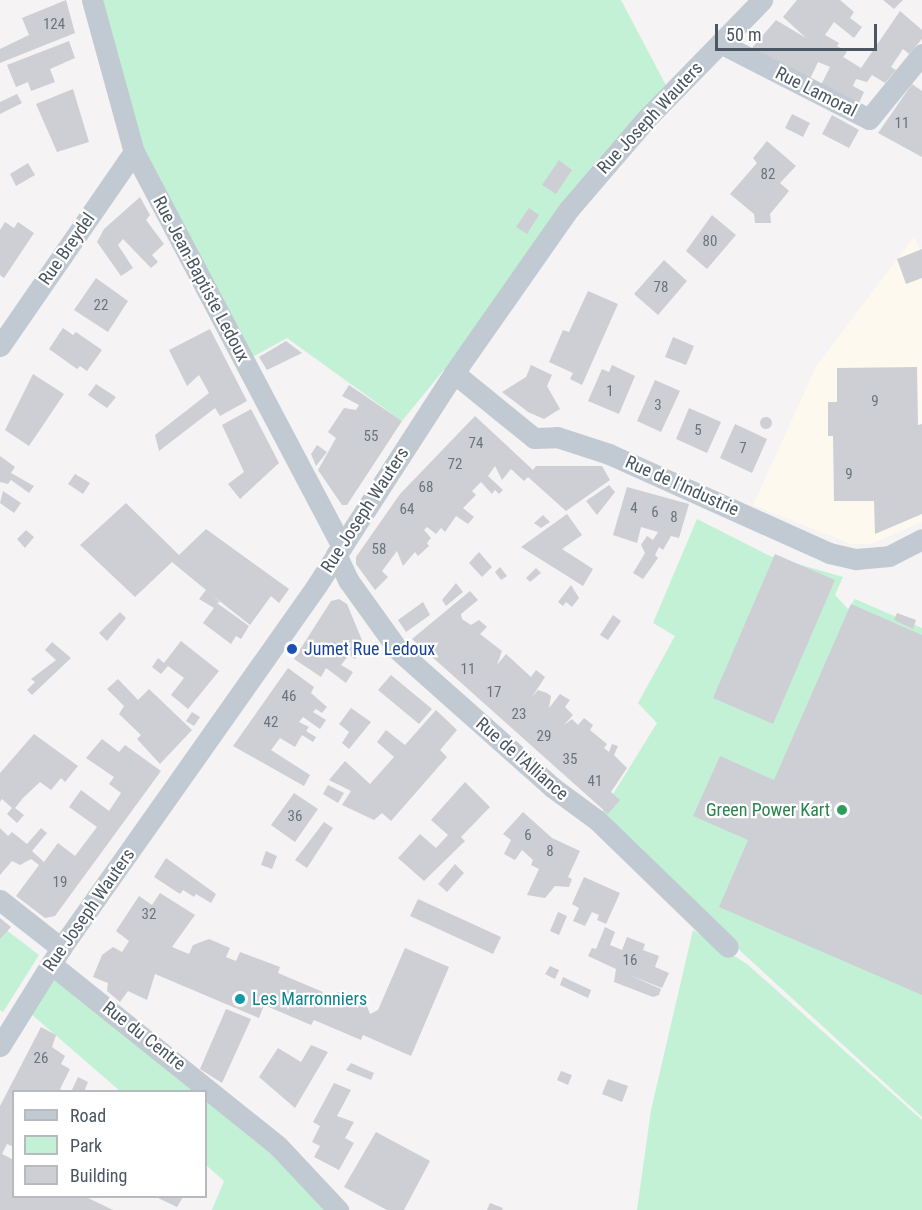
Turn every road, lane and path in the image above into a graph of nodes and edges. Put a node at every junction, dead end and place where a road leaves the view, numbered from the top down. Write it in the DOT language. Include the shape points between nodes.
graph roads {
  1 [pos="92,0"];
  2 [pos="762,0"];
  3 [pos="720,43"];
  4 [pos="922,54"];
  5 [pos="134,152"];
  6 [pos="0,346"];
  7 [pos="454,373"];
  8 [pos="922,539"];
  9 [pos="339,550"];
  10 [pos="0,900"];
  11 [pos="728,947"];
  12 [pos="56,956"];
  13 [pos="0,1046"];
  14 [pos="338,1210"];
  1 -- 5 [label="street, Rue Jean-Baptiste Ledoux"];
  2 -- 3 [label="street, Rue Joseph Wauters"];
  3 -- 4 [label="street, Rue Lamoral" via="869,119"];
  3 -- 7 [label="street, Rue Joseph Wauters" via="587,187"];
  5 -- 6 [label="street, Rue Breydel"];
  5 -- 9 [label="street, Rue Jean-Baptiste Ledoux"];
  7 -- 8 [label="street, Rue de l'Industrie" via="534,438 557,437 609,454 830,553 856,559 889,556"];
  7 -- 9 [label="street, Rue Joseph Wauters"];
  9 -- 11 [label="street, Rue de l'Alliance" via="348,580 399,651 552,787 597,820"];
  9 -- 12 [label="street, Rue Joseph Wauters"];
  10 -- 12 [label="street, Rue du Centre"];
  12 -- 13 [label="street, Rue Joseph Wauters"];
  12 -- 14 [label="street, Rue du Centre" via="278,1146"];
}
